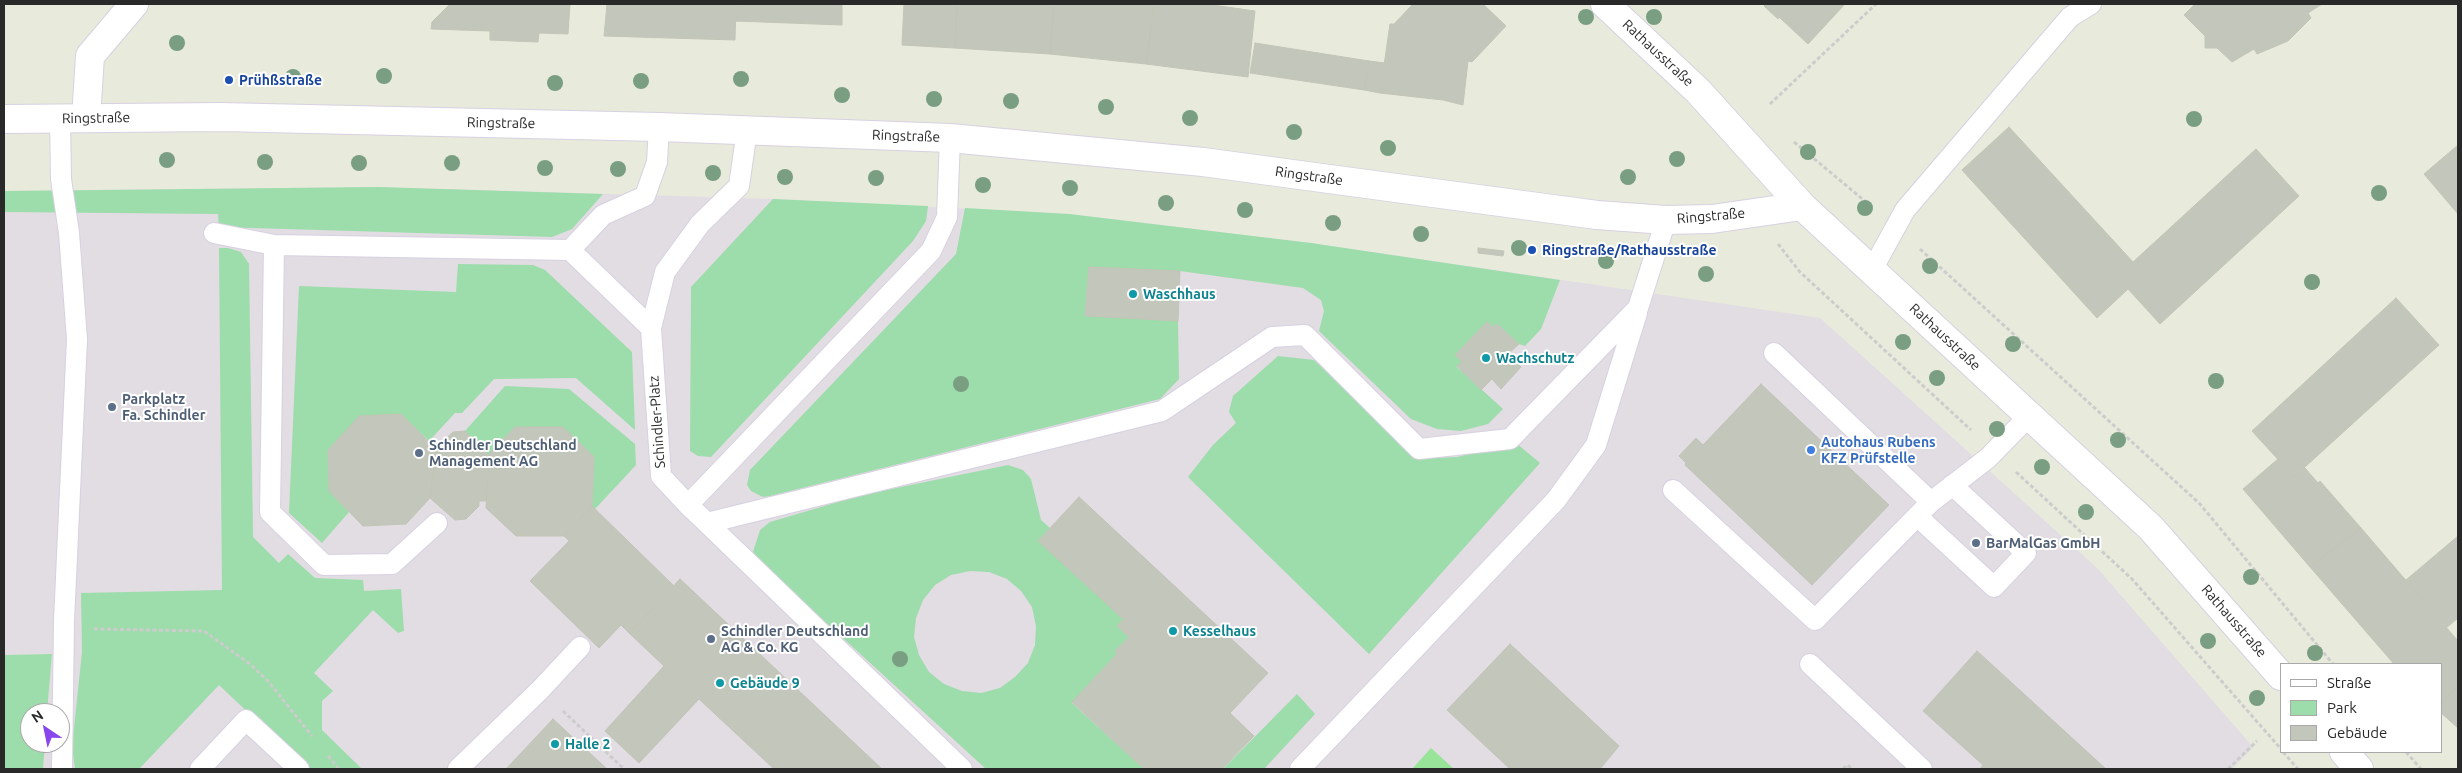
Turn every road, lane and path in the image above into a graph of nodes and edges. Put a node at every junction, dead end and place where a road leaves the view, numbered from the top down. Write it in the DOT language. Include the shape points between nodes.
graph roads {
  1 [pos="134,4"];
  2 [pos="1605,4"];
  3 [pos="1876,4"];
  4 [pos="2091,4"];
  5 [pos="1770,104"];
  6 [pos="60,118"];
  7 [pos="86,118"];
  8 [pos="4,119"];
  9 [pos="659,126"];
  10 [pos="747,130"];
  11 [pos="950,138"];
  12 [pos="1791,140"];
  13 [pos="1802,206"];
  14 [pos="1666,220"];
  15 [pos="1896,227"];
  16 [pos="214,233"];
  17 [pos="274,245"];
  18 [pos="570,250"];
  19 [pos="1872,270"];
  20 [pos="1800,272"];
  21 [pos="1638,308"];
  22 [pos="651,328"];
  23 [pos="1774,353"];
  24 [pos="2030,415"];
  25 [pos="1994,452"];
  26 [pos="1952,485"];
  27 [pos="1673,490"];
  28 [pos="1931,502"];
  29 [pos="688,505"];
  30 [pos="1917,516"];
  31 [pos="437,523"];
  32 [pos="707,523"];
  33 [pos="64,629"];
  34 [pos="580,647"];
  35 [pos="2332,663"];
  36 [pos="1810,664"];
  37 [pos="2280,675"];
  38 [pos="540,690"];
  39 [pos="315,740"];
  40 [pos="2256,741"];
  41 [pos="2280,749"];
  42 [pos="2284,753"];
  43 [pos="2345,753"];
  44 [pos="2407,753"];
  45 [pos="327,755"];
  46 [pos="62,769"];
  47 [pos="200,769"];
  48 [pos="299,769"];
  49 [pos="339,769"];
  50 [pos="458,769"];
  51 [pos="624,769"];
  52 [pos="962,769"];
  53 [pos="1300,769"];
  54 [pos="1844,769"];
  55 [pos="1852,769"];
  56 [pos="1922,769"];
  57 [pos="2228,769"];
  58 [pos="2298,769"];
  59 [pos="2359,769"];
  60 [pos="2421,769"];
  1 -- 7 [label="main road" via="90,56"];
  2 -- 13 [label="main road, Rathausstraße" via="1698,91"];
  3 -- 5 [label="path"];
  4 -- 15 [label="lane" via="2070,17 1905,210"];
  6 -- 7 [label="main road, Ringstraße"];
  6 -- 8 [label="main road, Ringstraße"];
  6 -- 33 [label="lane" via="61,180 69,233 77,339"];
  7 -- 9 [label="main road, Ringstraße"];
  9 -- 10 [label="main road, Ringstraße"];
  9 -- 18 [label="lane" via="658,162 644,196 603,215"];
  10 -- 11 [label="main road, Ringstraße"];
  10 -- 22 [label="lane, Schindler-Platz" via="739,186 700,224 666,272"];
  11 -- 14 [label="main road, Ringstraße" via="1203,162 1597,215"];
  11 -- 29 [label="lane" via="946,217 931,251"];
  12 -- 15 [label="path"];
  13 -- 14 [label="main road, Ringstraße" via="1712,219"];
  13 -- 19 [label="main road, Rathausstraße"];
  14 -- 21 [label="lane"];
  15 -- 19 [label="lane"];
  15 -- 35 [label="path" via="2199,503"];
  16 -- 17 [label="lane"];
  17 -- 18 [label="lane"];
  17 -- 31 [label="lane" via="270,512 324,565 392,564"];
  18 -- 22 [label="lane"];
  19 -- 24 [label="main road, Rathausstraße"];
  20 -- 25 [label="path"];
  21 -- 32 [label="lane" via="1510,439 1418,449 1305,335 1272,337 1162,411"];
  21 -- 53 [label="lane" via="1591,453 1556,500"];
  22 -- 29 [label="lane, Schindler-Platz" via="661,476"];
  23 -- 28 [label="lane"];
  24 -- 25 [label="lane"];
  24 -- 37 [label="main road, Rathausstraße" via="2151,528"];
  25 -- 26 [label="lane"];
  25 -- 41 [label="path" via="2132,578"];
  26 -- 28 [label="lane"];
  26 -- 30 [label="lane" via="2026,553 1994,587"];
  27 -- 30 [label="lane" via="1815,620"];
  28 -- 30 [label="lane"];
  29 -- 32 [label="lane, Schindler-Platz"];
  32 -- 52 [label="lane, Schindler-Platz"];
  33 -- 39 [label="path" via="204,631 268,681"];
  33 -- 46 [label="lane"];
  34 -- 38 [label="lane"];
  36 -- 56 [label="lane"];
  38 -- 50 [label="lane"];
  38 -- 51 [label="path"];
  40 -- 57 [label="path"];
  42 -- 58 [label="path"];
  43 -- 59 [label="main road"];
  44 -- 60 [label="path"];
  45 -- 49 [label="path"];
  47 -- 48 [label="lane" via="246,720"];
  54 -- 55 [label="path" via="1847,765"];
}
